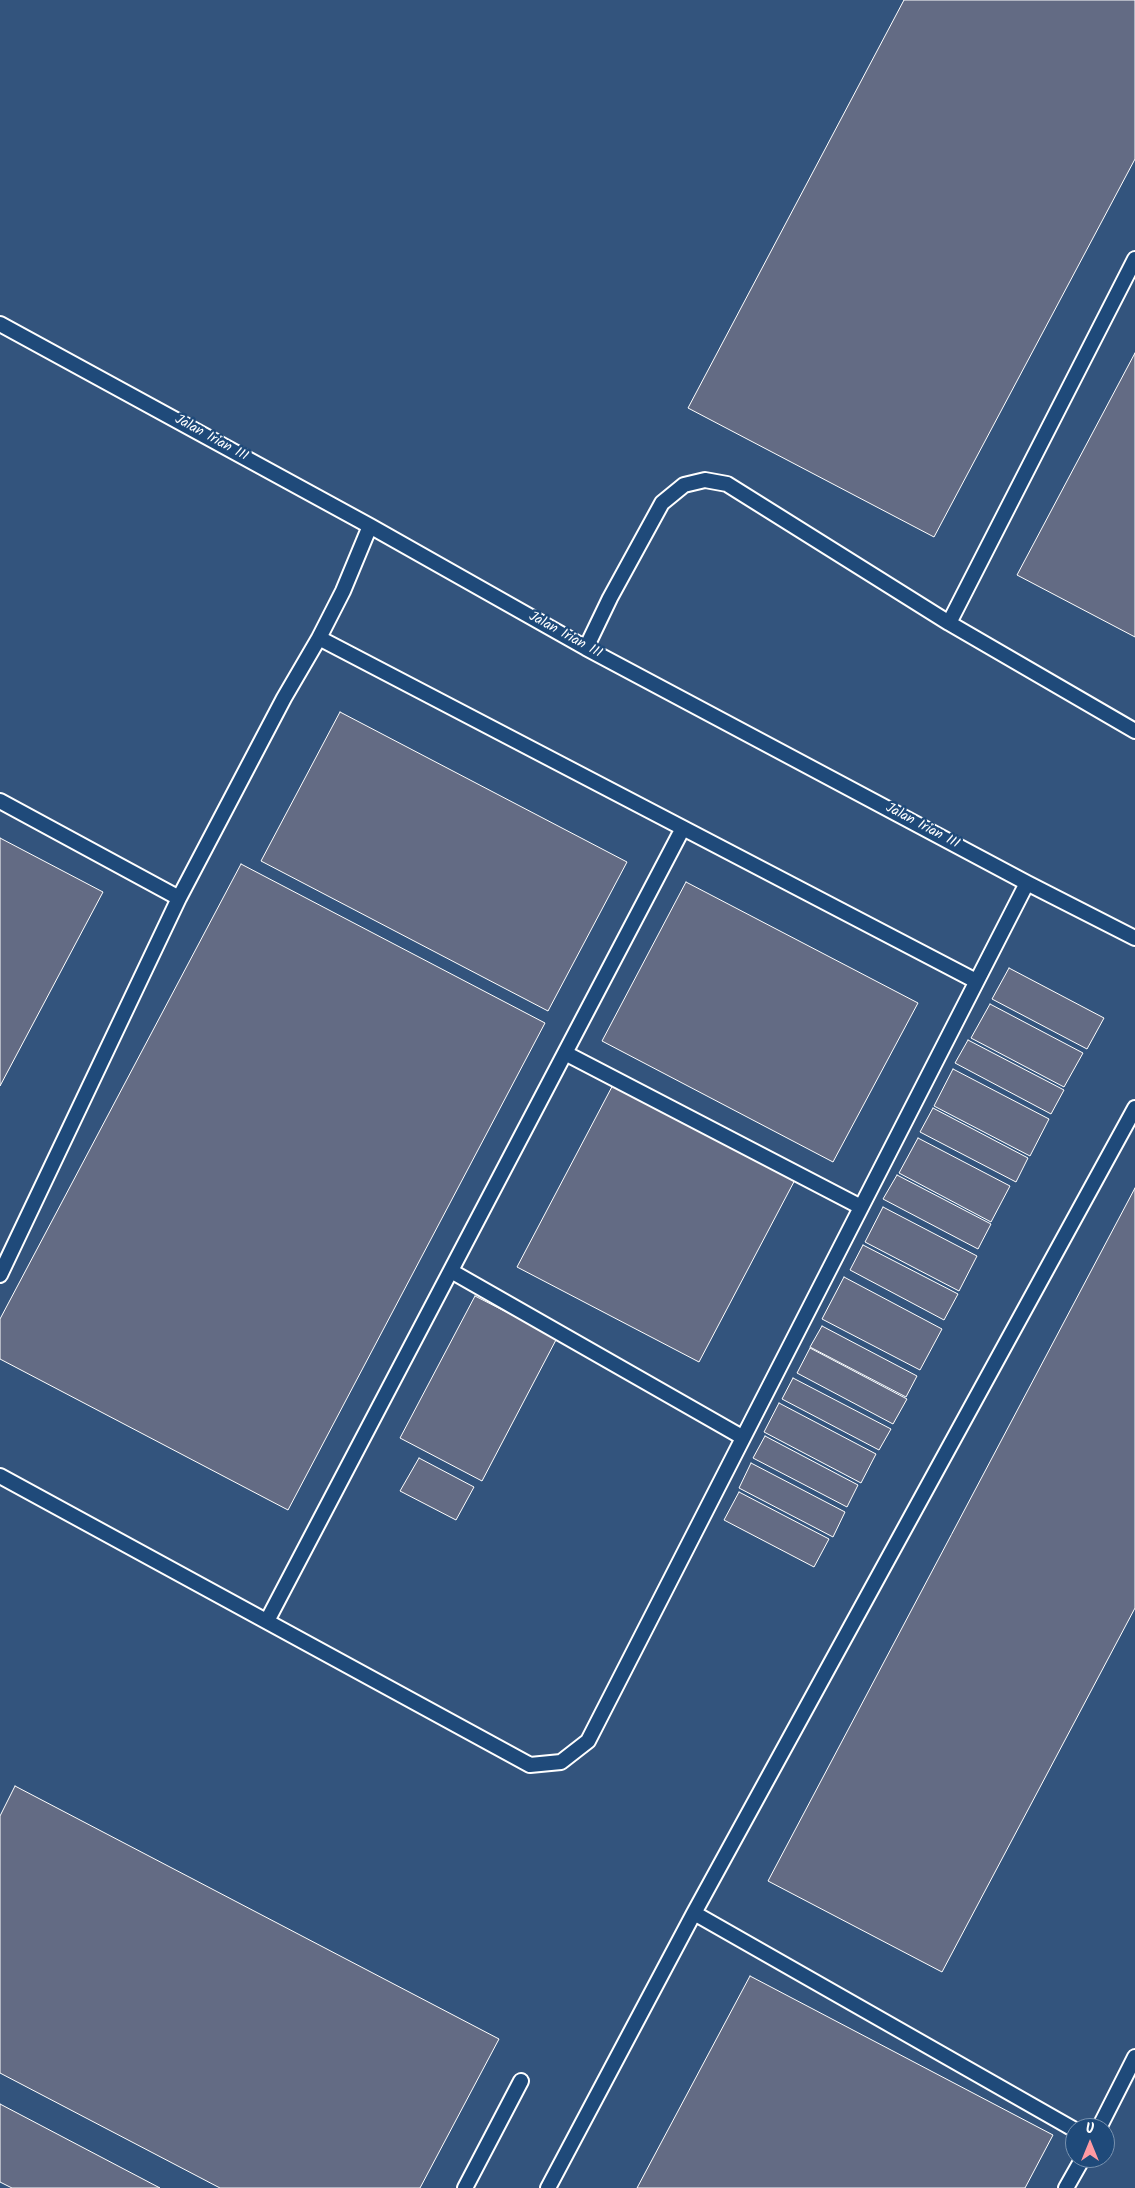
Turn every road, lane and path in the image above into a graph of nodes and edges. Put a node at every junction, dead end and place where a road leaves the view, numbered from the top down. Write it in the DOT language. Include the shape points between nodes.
graph roads {
  1 [pos="1135,259"];
  2 [pos="0,324"];
  3 [pos="370,526"];
  4 [pos="949,623"];
  5 [pos="319,638"];
  6 [pos="586,648"];
  7 [pos="1135,730"];
  8 [pos="0,800"];
  9 [pos="683,828"];
  10 [pos="1027,883"];
  11 [pos="179,898"];
  12 [pos="1135,938"];
  13 [pos="976,981"];
  14 [pos="565,1052"];
  15 [pos="1135,1108"];
  16 [pos="860,1207"];
  17 [pos="450,1271"];
  18 [pos="0,1275"];
  19 [pos="742,1437"];
  20 [pos="0,1476"];
  21 [pos="267,1621"];
  22 [pos="694,1912"];
  23 [pos="1135,2057"];
  24 [pos="521,2081"];
  25 [pos="1104,2118"];
  26 [pos="1065,2124"];
  27 [pos="1077,2168"];
  28 [pos="466,2188"];
  29 [pos="548,2188"];
  30 [pos="1066,2188"];
  1 -- 4 [label="lane"];
  2 -- 3 [label="lane, Jalan Irian III"];
  3 -- 5 [label="lane"];
  3 -- 6 [label="lane, Jalan Irian III"];
  4 -- 6 [label="lane" via="727,484 705,480 684,485 662,503"];
  4 -- 7 [label="lane"];
  5 -- 9 [label="lane"];
  5 -- 11 [label="lane"];
  6 -- 10 [label="lane, Jalan Irian III"];
  8 -- 11 [label="lane"];
  9 -- 13 [label="lane"];
  9 -- 14 [label="lane"];
  10 -- 12 [label="lane, Jalan Irian III"];
  10 -- 13 [label="lane"];
  11 -- 18 [label="lane"];
  13 -- 16 [label="lane"];
  14 -- 16 [label="lane"];
  14 -- 17 [label="lane"];
  15 -- 22 [label="lane"];
  16 -- 19 [label="lane"];
  17 -- 19 [label="lane"];
  17 -- 21 [label="lane"];
  19 -- 21 [label="lane" via="588,1741 561,1762 530,1765"];
  20 -- 21 [label="lane"];
  22 -- 26 [label="lane"];
  22 -- 29 [label="lane"];
  23 -- 25 [label="lane"];
  24 -- 28 [label="lane"];
  27 -- 30 [label="lane"];
}
